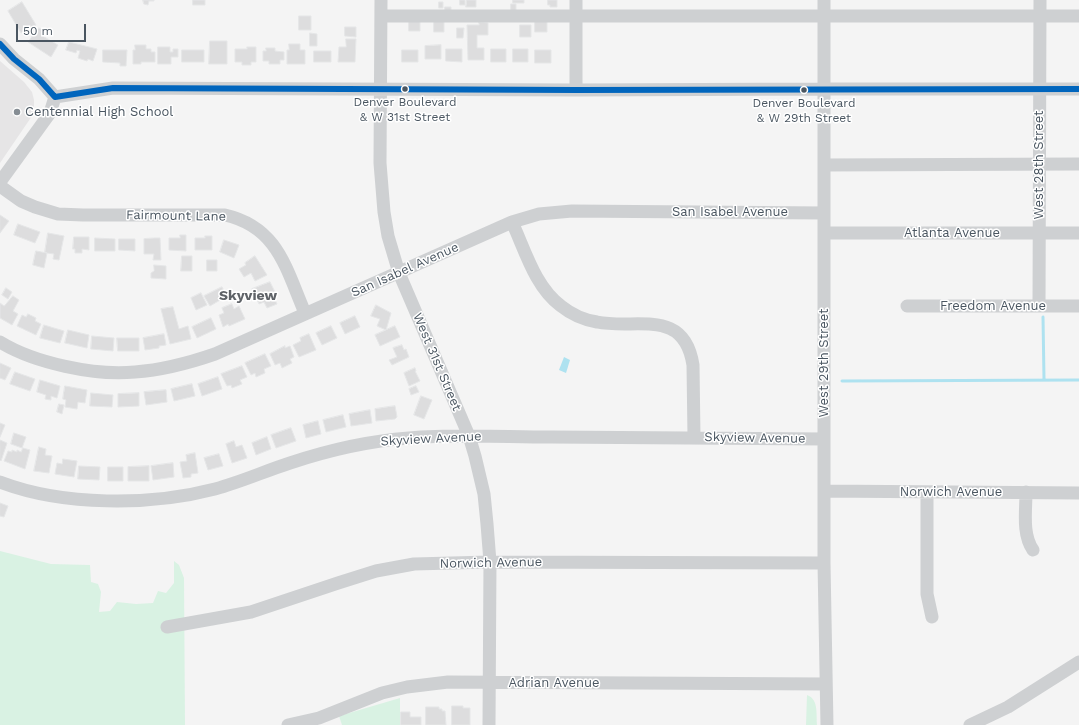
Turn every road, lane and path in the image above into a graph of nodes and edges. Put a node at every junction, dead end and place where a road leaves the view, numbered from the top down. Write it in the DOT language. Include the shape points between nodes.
graph roads {
  1 [pos="381,0"];
  2 [pos="576,0"];
  3 [pos="824,0"];
  4 [pos="1040,0"];
  5 [pos="381,16"];
  6 [pos="824,16"];
  7 [pos="1040,16"];
  8 [pos="1079,16"];
  9 [pos="576,17"];
  10 [pos="0,44"];
  11 [pos="381,88"];
  12 [pos="824,89"];
  13 [pos="1040,89"];
  14 [pos="1079,89"];
  15 [pos="576,90"];
  16 [pos="55,97"];
  17 [pos="1039,164"];
  18 [pos="1079,164"];
  19 [pos="824,165"];
  20 [pos="0,182"];
  21 [pos="0,186"];
  22 [pos="824,213"];
  23 [pos="512,222"];
  24 [pos="825,233"];
  25 [pos="1039,234"];
  26 [pos="1079,234"];
  27 [pos="399,273"];
  28 [pos="907,306"];
  29 [pos="1039,306"];
  30 [pos="1079,306"];
  31 [pos="305,313"];
  32 [pos="0,342"];
  33 [pos="469,436"];
  34 [pos="694,437"];
  35 [pos="824,439"];
  36 [pos="0,482"];
  37 [pos="824,491"];
  38 [pos="927,492"];
  39 [pos="1026,492"];
  40 [pos="1079,493"];
  41 [pos="1033,550"];
  42 [pos="490,562"];
  43 [pos="824,563"];
  44 [pos="932,617"];
  45 [pos="167,627"];
  46 [pos="1079,662"];
  47 [pos="489,682"];
  48 [pos="826,684"];
  49 [pos="288,725"];
  50 [pos="489,725"];
  51 [pos="827,725"];
  52 [pos="970,725"];
  1 -- 5 [label="street, West 31st Street"];
  2 -- 9 [label="street"];
  3 -- 6 [label="street, West 29th Street"];
  4 -- 7 [label="street, West 28th Street"];
  5 -- 9 [label="street"];
  5 -- 11 [label="street, West 31st Street"];
  6 -- 7 [label="street"];
  6 -- 9 [label="street"];
  6 -- 12 [label="street, West 29th Street"];
  7 -- 8 [label="street"];
  7 -- 13 [label="street, West 28th Street"];
  9 -- 15 [label="street"];
  10 -- 16 [label="street"];
  11 -- 15 [label="street"];
  11 -- 16 [label="street" via="113,88"];
  11 -- 27 [label="street, West 31st Street" via="380,163 384,212"];
  12 -- 13 [label="street"];
  12 -- 15 [label="street"];
  12 -- 19 [label="street, West 29th Street"];
  13 -- 14 [label="street"];
  13 -- 17 [label="street, West 28th Street"];
  16 -- 20 [label="street" via="50,113"];
  17 -- 18 [label="street"];
  17 -- 19 [label="street"];
  17 -- 25 [label="street, West 28th Street"];
  19 -- 22 [label="street, West 29th Street"];
  21 -- 31 [label="street, Fairmount Lane" via="28,204 58,214 218,215 247,222 260,230 278,249"];
  22 -- 23 [label="street, San Isabel Avenue" via="555,212"];
  22 -- 24 [label="street, West 29th Street"];
  23 -- 27 [label="street, San Isabel Avenue"];
  23 -- 34 [label="street" via="540,283 559,305 572,314 597,323 662,325 672,329 688,345 694,365"];
  24 -- 25 [label="street, Atlanta Avenue"];
  24 -- 35 [label="street, West 29th Street"];
  25 -- 26 [label="street, Atlanta Avenue"];
  25 -- 29 [label="street, West 28th Street"];
  27 -- 31 [label="street, San Isabel Avenue"];
  27 -- 33 [label="street, West 31st Street"];
  28 -- 29 [label="street, Freedom Avenue"];
  29 -- 30 [label="street, Freedom Avenue"];
  31 -- 32 [label="street, San Isabel Avenue" via="215,354 186,364 134,372 107,372 55,364"];
  33 -- 34 [label="street, Skyview Avenue"];
  33 -- 36 [label="street, Skyview Avenue" via="411,438 351,446 215,489 161,499 102,501 71,498"];
  33 -- 42 [label="street, West 31st Street" via="484,494"];
  34 -- 35 [label="street, Skyview Avenue"];
  35 -- 37 [label="street, West 29th Street"];
  37 -- 38 [label="street, Norwich Avenue"];
  37 -- 43 [label="street, West 29th Street"];
  38 -- 39 [label="street, Norwich Avenue"];
  38 -- 44 [label="street" via="927,594"];
  39 -- 40 [label="street, Norwich Avenue"];
  39 -- 41 [label="street" via="1026,534"];
  42 -- 43 [label="street, Norwich Avenue"];
  42 -- 45 [label="street, Norwich Avenue" via="414,564 376,571 251,612"];
  42 -- 47 [label="street, West 31st Street"];
  43 -- 48 [label="street, West 29th Street"];
  46 -- 52 [label="street" via="1008,707"];
  47 -- 48 [label="street, Adrian Avenue"];
  47 -- 49 [label="street, Adrian Avenue" via="448,682 407,687 382,693 318,718"];
  47 -- 50 [label="street, West 31st Street"];
  48 -- 51 [label="street, West 29th Street"];
}
